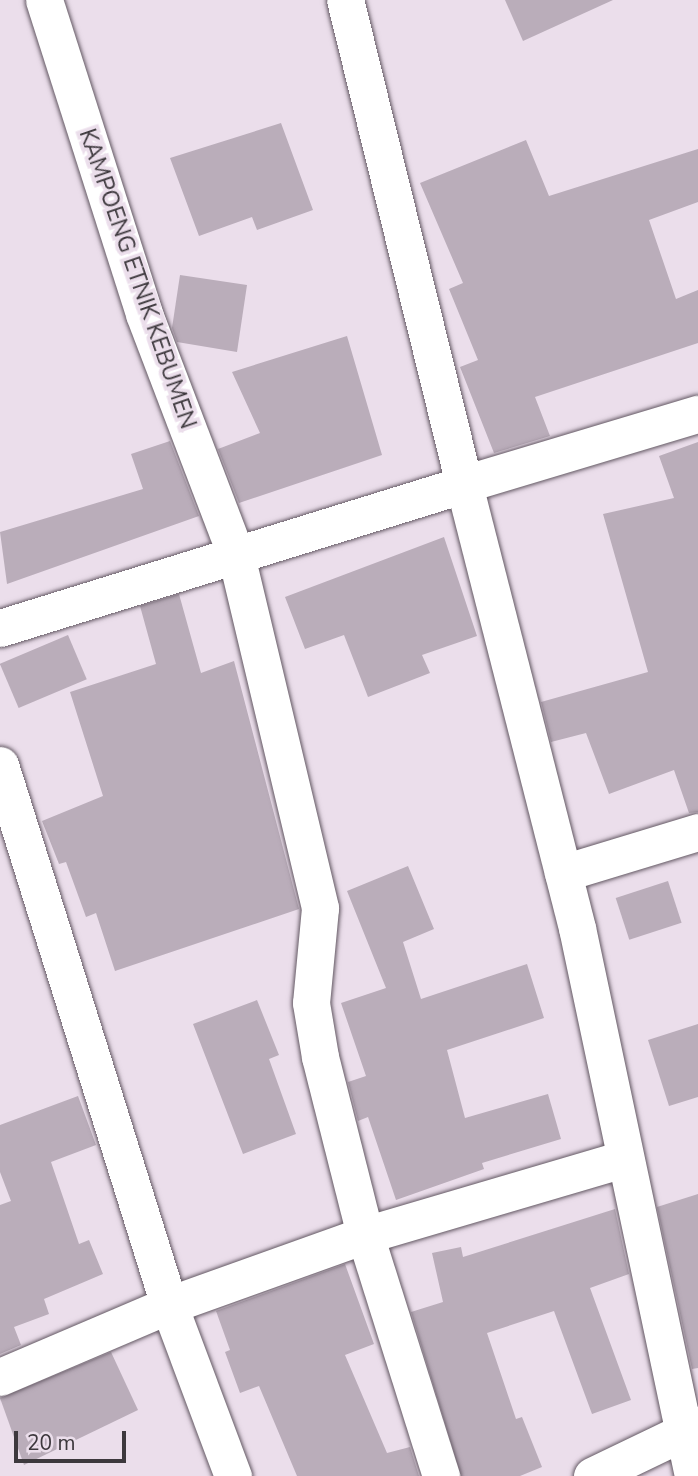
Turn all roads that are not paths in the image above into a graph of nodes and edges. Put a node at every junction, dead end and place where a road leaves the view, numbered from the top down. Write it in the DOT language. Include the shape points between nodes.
graph roads {
  1 [pos="44,0"];
  2 [pos="345,0"];
  3 [pos="698,414"];
  4 [pos="464,484"];
  5 [pos="236,555"];
  6 [pos="0,628"];
  7 [pos="0,765"];
  8 [pos="698,832"];
  9 [pos="563,873"];
  10 [pos="624,1159"];
  11 [pos="365,1235"];
  12 [pos="169,1305"];
  13 [pos="0,1377"];
  14 [pos="689,1428"];
  15 [pos="233,1476"];
  16 [pos="441,1476"];
  17 [pos="592,1476"];
  18 [pos="693,1476"];
  1 -- 5 [label="street, KAMPOENG ETNIK KEBUMEN" via="144,314"];
  2 -- 4 [label="street"];
  3 -- 4 [label="street"];
  4 -- 5 [label="street"];
  4 -- 9 [label="street"];
  5 -- 6 [label="street"];
  5 -- 11 [label="street, KAMPOENG ETNIK KEBUMEN" via="320,908 311,1003"];
  7 -- 12 [label="street"];
  8 -- 9 [label="street"];
  9 -- 10 [label="street"];
  10 -- 11 [label="street"];
  10 -- 14 [label="street"];
  11 -- 12 [label="street"];
  11 -- 16 [label="street, KAMPOENG ETNIK KEBUMEN"];
  12 -- 13 [label="street"];
  12 -- 15 [label="street"];
  14 -- 17 [label="street"];
  14 -- 18 [label="street"];
}
